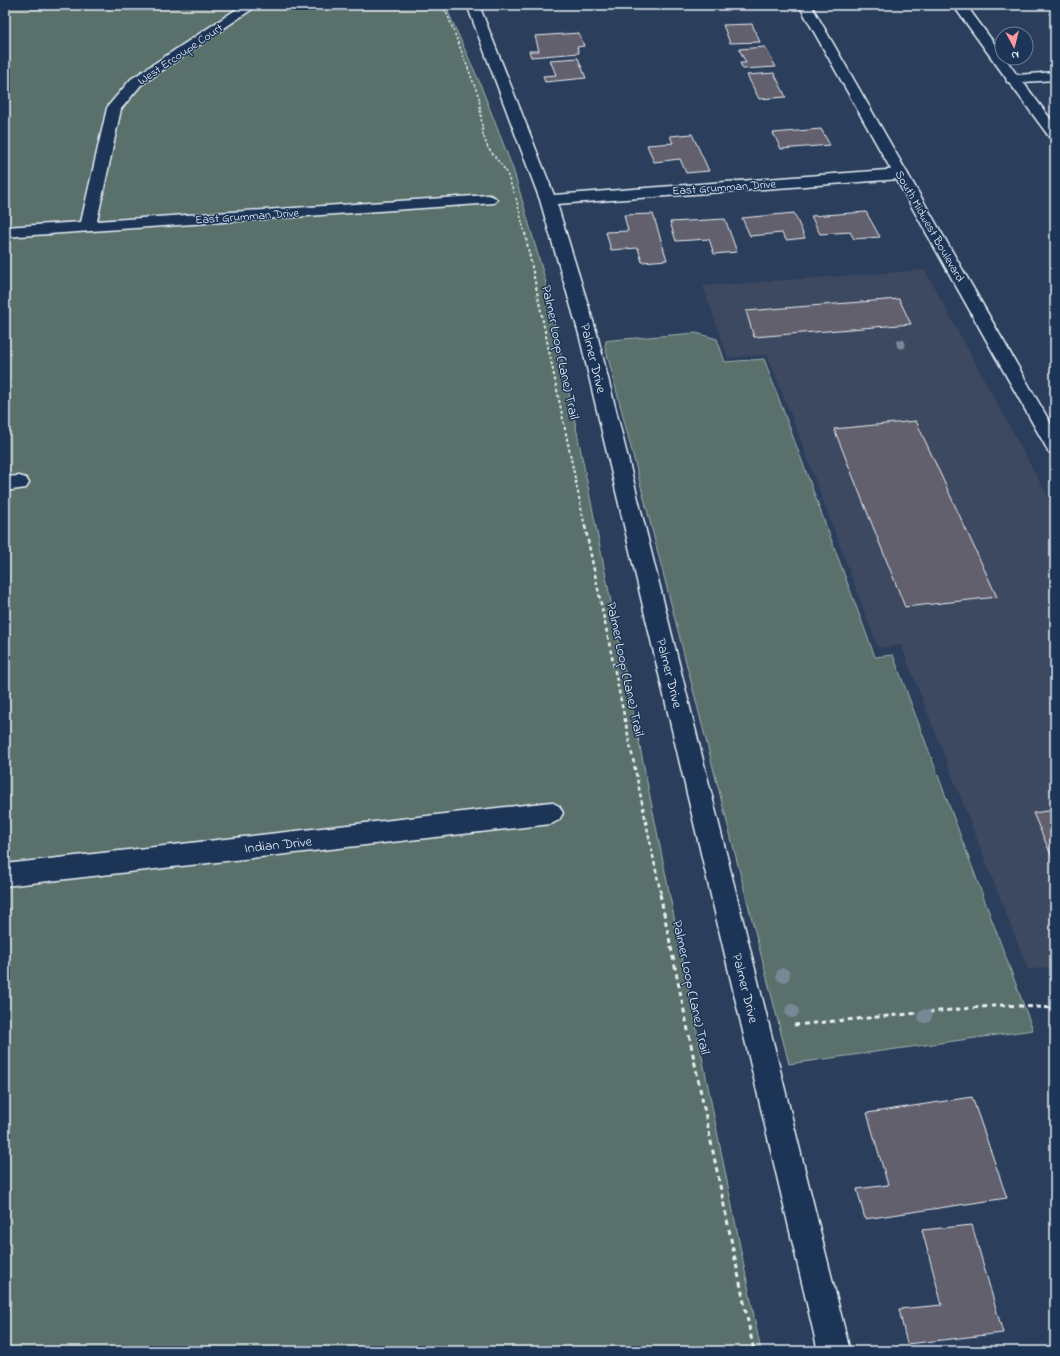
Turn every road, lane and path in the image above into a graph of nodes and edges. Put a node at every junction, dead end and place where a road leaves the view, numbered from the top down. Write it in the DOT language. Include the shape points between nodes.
graph roads {
  1 [pos="252,5"];
  2 [pos="442,5"];
  3 [pos="473,5"];
  4 [pos="805,5"];
  5 [pos="959,5"];
  6 [pos="1055,76"];
  7 [pos="1012,79"];
  8 [pos="1055,135"];
  9 [pos="900,174"];
  10 [pos="489,200"];
  11 [pos="548,200"];
  12 [pos="88,226"];
  13 [pos="5,232"];
  14 [pos="1055,447"];
  15 [pos="551,813"];
  16 [pos="5,874"];
  17 [pos="1055,1008"];
  18 [pos="794,1025"];
  19 [pos="754,1351"];
  20 [pos="834,1351"];
  1 -- 12 [label="street, West Ercoupe Court" via="136,82 114,108"];
  2 -- 19 [label="path, Palmer Loop (Lane) Trail" via="479,97 483,135 488,148 506,171 520,209"];
  3 -- 11 [label="street, Palmer Drive"];
  4 -- 9 [label="street, South Midwest Boulevard"];
  5 -- 7 [label="street"];
  6 -- 7 [label="street"];
  7 -- 8 [label="street"];
  9 -- 11 [label="street, East Grumman Drive"];
  9 -- 14 [label="street, South Midwest Boulevard"];
  10 -- 12 [label="street, East Grumman Drive"];
  11 -- 20 [label="street, Palmer Drive" via="588,334"];
  12 -- 13 [label="street, East Grumman Drive"];
  15 -- 16 [label="street, Indian Drive"];
  17 -- 18 [label="path" via="1003,1005"];
}
